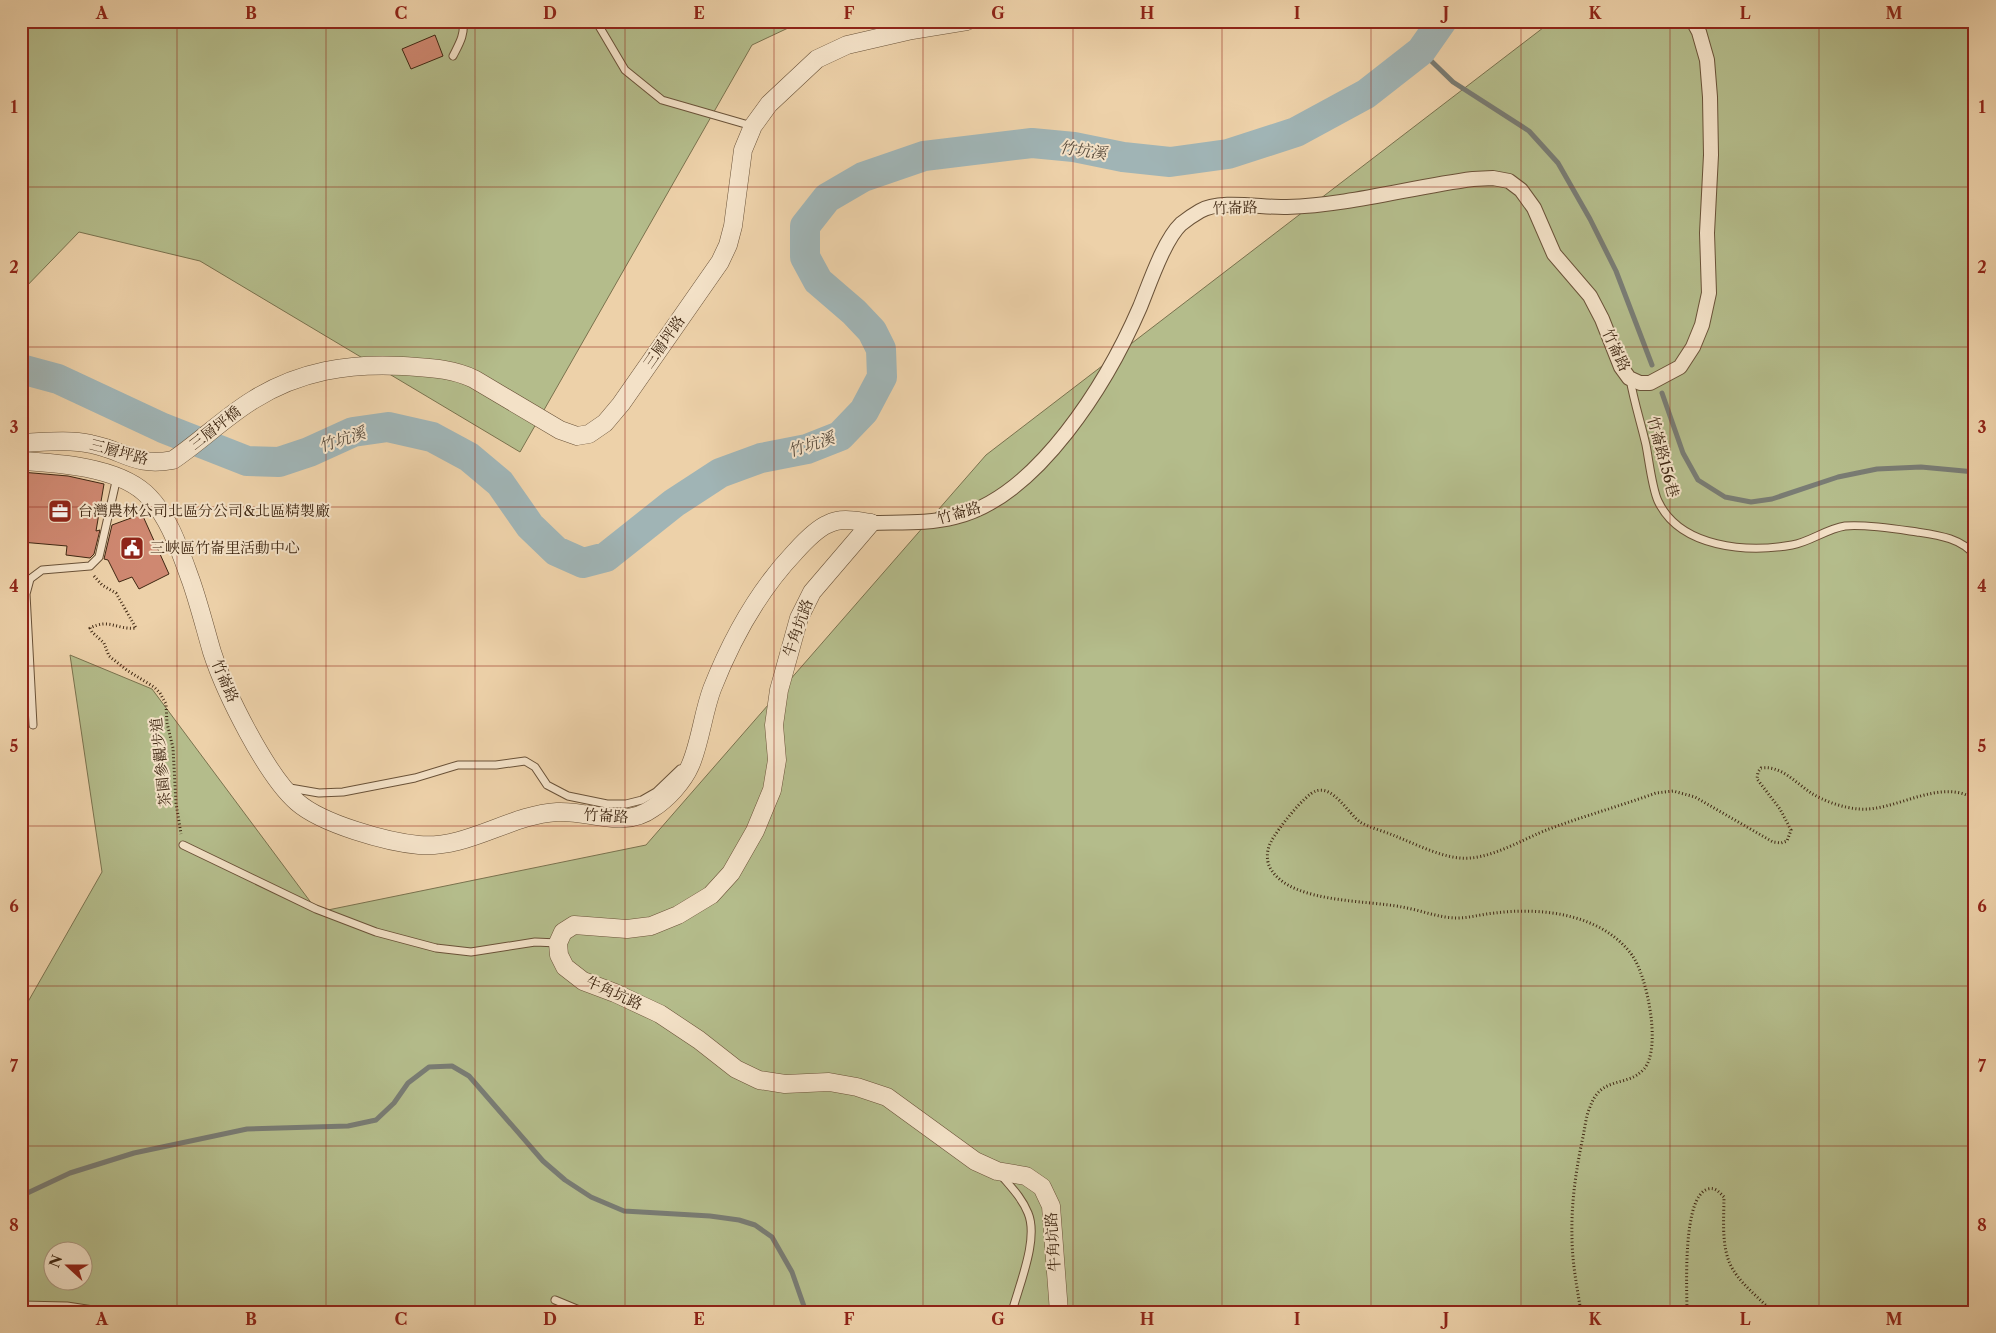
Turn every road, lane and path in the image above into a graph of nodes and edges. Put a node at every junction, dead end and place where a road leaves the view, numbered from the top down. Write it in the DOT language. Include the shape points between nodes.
graph roads {
  1 [pos="462,21"];
  2 [pos="596,21"];
  3 [pos="967,21"];
  4 [pos="1693,21"];
  5 [pos="453,56"];
  6 [pos="753,126"];
  7 [pos="1629,378"];
  8 [pos="246,404"];
  9 [pos="21,443"];
  10 [pos="184,453"];
  11 [pos="21,461"];
  12 [pos="117,477"];
  13 [pos="871,523"];
  14 [pos="1975,556"];
  15 [pos="90,566"];
  16 [pos="33,725"];
  17 [pos="692,757"];
  18 [pos="282,787"];
  19 [pos="1975,800"];
  20 [pos="183,845"];
  21 [pos="558,943"];
  22 [pos="998,1171"];
  23 [pos="555,1300"];
  24 [pos="21,1305"];
  25 [pos="106,1312"];
  26 [pos="584,1312"];
  27 [pos="1012,1312"];
  28 [pos="1059,1312"];
  29 [pos="1581,1312"];
  30 [pos="1687,1312"];
  31 [pos="1772,1312"];
  1 -- 5 [label="lane" via="464,30"];
  2 -- 6 [label="lane" via="625,70 662,100"];
  3 -- 6 [label="street, 三層坪路" via="847,44 817,59 768,104"];
  4 -- 7 [label="street, 竹崙路" via="1707,60 1710,97 1709,293 1702,325 1680,367 1650,383"];
  6 -- 8 [label="street, 三層坪路" via="743,150 733,226 720,262 621,404 605,423 589,434 577,436 560,430 474,379 459,372 439,369 347,366 311,373 280,385"];
  7 -- 13 [label="street, 竹崙路" via="1590,296 1554,254 1534,208 1521,190 1509,181 1493,178 1464,180 1321,205 1220,206 1202,210 1180,225 1170,238 1134,321 1090,400 1066,435 1021,482 984,506 956,517"];
  7 -- 14 [label="lane, 竹崙路156巷" via="1657,500 1673,523 1697,538 1733,547 1770,549 1795,545 1846,526 1888,528 1935,534 1960,542"];
  8 -- 10 [label="street, 三層坪橋"];
  9 -- 10 [label="street, 三層坪路" via="90,443 145,462 174,460"];
  11 -- 12 [label="street, 竹崙路" via="70,465"];
  12 -- 15 [label="lane" via="99,557"];
  12 -- 18 [label="street, 竹崙路" via="145,493 161,513 178,545 223,681"];
  13 -- 17 [label="street, 竹崙路" via="846,519 828,524 805,540 782,565 757,599 728,650 710,692"];
  13 -- 21 [label="street, 牛角坑路" via="812,592 799,618 779,690 774,726 777,760 772,790 756,831 731,873 711,894 678,915 651,926 628,929 574,925 563,932"];
  15 -- 16 [label="lane" via="42,570 30,579 26,594"];
  15 -- 20 [label="path, 茶園參觀步道" via="92,574 102,585 116,593 136,628 104,622 90,628 92,632 104,643 109,656 154,687 166,704"];
  17 -- 18 [label="lane" via="656,792 626,804 607,804 568,796 547,785 535,767 525,761 458,765 343,792 319,793"];
  17 -- 18 [label="street, 竹崙路" via="676,787 653,809 631,819 560,812 538,814 443,845 383,840 317,816"];
  19 -- 29 [label="path" via="1947,792 1925,794 1877,809 1844,807 1813,794 1769,766 1761,768 1757,779 1791,830 1791,836 1781,843 1773,842 1694,797 1674,791 1656,793 1549,829 1472,859 1435,851 1362,823 1323,790 1314,791 1304,798 1271,841 1267,860 1271,870 1283,882 1299,890 1318,896 1379,903 1454,918 1512,912 1569,916 1596,924 1616,937 1634,957 1648,1001 1652,1052 1642,1072 1603,1087 1595,1094 1589,1109 1579,1154 1572,1236"];
  20 -- 21 [label="lane" via="316,909 376,932 436,948 472,952 535,942"];
  21 -- 22 [label="street, 牛角坑路" via="558,956 565,967 583,981 660,1014 736,1069 759,1080 785,1084 829,1082 857,1086 887,1097 975,1161"];
  22 -- 27 [label="lane" via="1018,1194 1029,1214 1031,1242"];
  22 -- 28 [label="street, 牛角坑路" via="1026,1176 1042,1187 1052,1206"];
  23 -- 26 [label="lane"];
  24 -- 25 [label="lane" via="67,1306"];
  30 -- 31 [label="path" via="1688,1239 1692,1214 1704,1190 1712,1188 1724,1197 1725,1241 1730,1266"];
}
